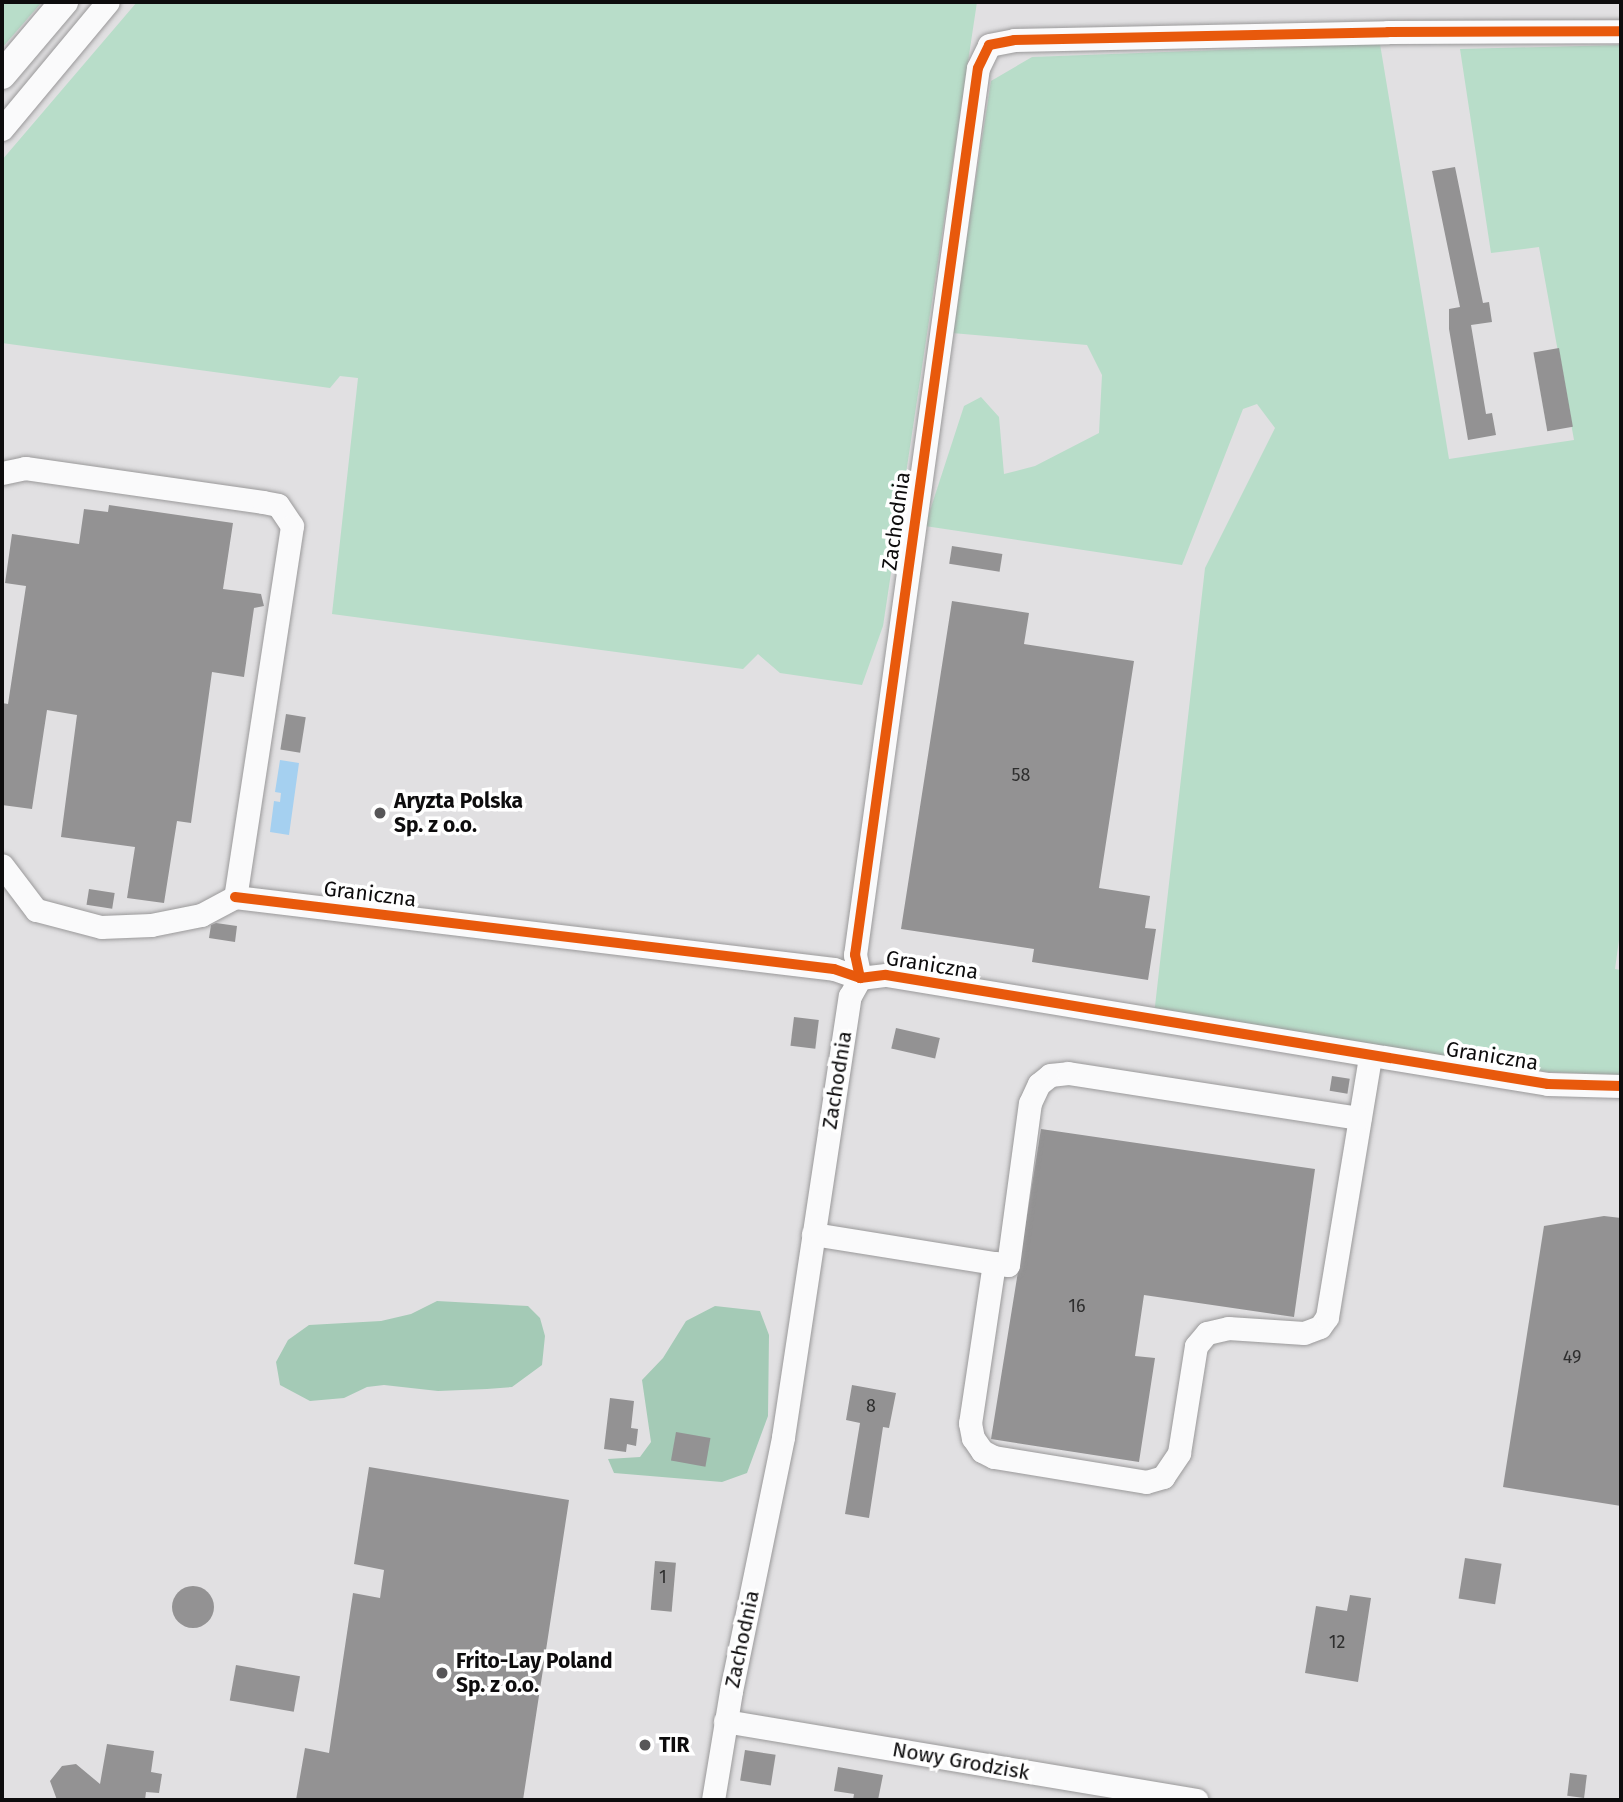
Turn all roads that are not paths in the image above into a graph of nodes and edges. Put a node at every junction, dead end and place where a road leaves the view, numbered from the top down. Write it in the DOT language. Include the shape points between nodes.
graph roads {
  1 [pos="64,2"];
  2 [pos="108,2"];
  3 [pos="1621,32"];
  4 [pos="2,75"];
  5 [pos="2,129"];
  6 [pos="2,473"];
  7 [pos="2,864"];
  8 [pos="235,897"];
  9 [pos="860,978"];
  10 [pos="1370,1056"];
  11 [pos="1621,1086"];
  12 [pos="1360,1118"];
  13 [pos="813,1234"];
  14 [pos="994,1263"];
  15 [pos="725,1721"];
  16 [pos="713,1800"];
  17 [pos="1196,1800"];
  1 -- 4 [label="main road"];
  2 -- 5 [label="street"];
  3 -- 9 [label="street, Zachodnia" via="1014,40 989,45 978,68 857,941"];
  6 -- 8 [label="street" via="25,468 263,502 278,505 289,516 292,526"];
  7 -- 8 [label="street" via="46,916 101,927 151,925 201,915"];
  8 -- 9 [label="street, Graniczna" via="834,969"];
  9 -- 10 [label="street, Graniczna" via="886,975"];
  9 -- 13 [label="street, Zachodnia" via="850,996"];
  10 -- 11 [label="street, Graniczna" via="1548,1084"];
  10 -- 12 [label="street"];
  12 -- 14 [label="street" via="1068,1073 1050,1075 1039,1084 1030,1103 1008,1265"];
  12 -- 14 [label="street" via="1327,1317 1320,1327 1304,1333 1228,1328 1207,1334 1196,1346 1179,1453 1163,1477 1146,1482 994,1457 982,1451 970,1423"];
  13 -- 14 [label="street"];
  13 -- 15 [label="street, Zachodnia" via="783,1437"];
  15 -- 16 [label="street, Zachodnia"];
  15 -- 17 [label="street, Nowy Grodzisk"];
}
